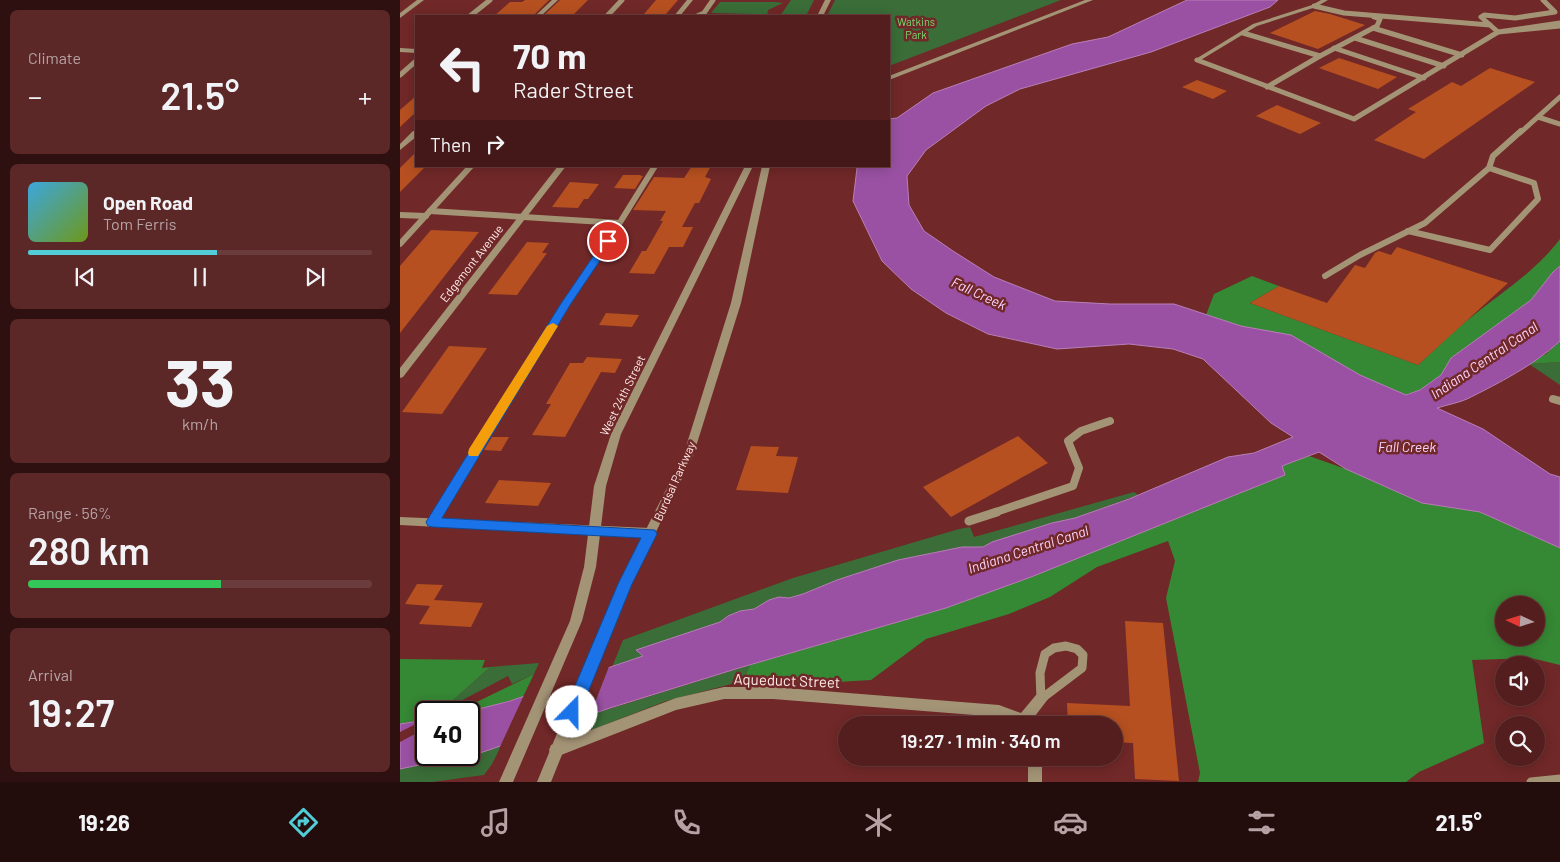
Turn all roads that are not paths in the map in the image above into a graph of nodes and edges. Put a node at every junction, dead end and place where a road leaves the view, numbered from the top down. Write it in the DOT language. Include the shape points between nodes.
graph roads {
  1 [pos="421,0"];
  2 [pos="490,0"];
  3 [pos="555,0"];
  4 [pos="622,0"];
  5 [pos="690,0"];
  6 [pos="713,0"];
  7 [pos="828,0"];
  8 [pos="1090,0"];
  9 [pos="1324,0"];
  10 [pos="1543,0"];
  11 [pos="1314,6"];
  12 [pos="471,15"];
  13 [pos="539,15"];
  14 [pos="608,15"];
  15 [pos="678,15"];
  16 [pos="699,15"];
  17 [pos="820,15"];
  18 [pos="400,16"];
  19 [pos="1371,16"];
  20 [pos="1391,18"];
  21 [pos="1380,19"];
  22 [pos="1560,24"];
  23 [pos="1490,25"];
  24 [pos="1373,28"];
  25 [pos="1498,32"];
  26 [pos="1243,33"];
  27 [pos="1355,38"];
  28 [pos="1334,48"];
  29 [pos="400,50"];
  30 [pos="415,51"];
  31 [pos="1462,55"];
  32 [pos="1320,56"];
  33 [pos="1197,60"];
  34 [pos="415,62"];
  35 [pos="1444,66"];
  36 [pos="400,75"];
  37 [pos="890,78"];
  38 [pos="1424,78"];
  39 [pos="1267,87"];
  40 [pos="1560,97"];
  41 [pos="1538,117"];
  42 [pos="1560,124"];
  43 [pos="415,134"];
  44 [pos="400,148"];
  45 [pos="470,167"];
  46 [pos="561,167"];
  47 [pos="654,167"];
  48 [pos="749,167"];
  49 [pos="766,167"];
  50 [pos="1489,168"];
  51 [pos="428,213"];
  52 [pos="400,214"];
  53 [pos="523,217"];
  54 [pos="619,223"];
  55 [pos="1408,231"];
  56 [pos="400,244"];
  57 [pos="1325,276"];
  58 [pos="400,375"];
  59 [pos="1110,421"];
  60 [pos="400,521"];
  61 [pos="969,521"];
  62 [pos="433,522"];
  63 [pos="594,530"];
  64 [pos="650,534"];
  65 [pos="1041,699"];
  66 [pos="1012,716"];
  67 [pos="1029,716"];
  68 [pos="556,750"];
  69 [pos="1035,766"];
  70 [pos="1560,779"];
  71 [pos="506,782"];
  72 [pos="544,782"];
  73 [pos="1035,782"];
  74 [pos="1532,782"];
  1 -- 18 [label="street"];
  2 -- 12 [label="lane"];
  3 -- 13 [label="street"];
  4 -- 14 [label="lane"];
  5 -- 15 [label="street"];
  6 -- 16 [label="lane"];
  7 -- 17 [label="street"];
  8 -- 37 [label="street"];
  9 -- 11 [label="street"];
  10 -- 23 [label="lane" via="1555,12 1515,18 1480,17"];
  11 -- 19 [label="lane"];
  11 -- 26 [label="street" via="1255,25"];
  19 -- 20 [label="lane"];
  19 -- 21 [label="lane"];
  20 -- 21 [label="lane"];
  20 -- 23 [label="lane"];
  21 -- 24 [label="lane"];
  22 -- 25 [label="lane"];
  23 -- 25 [label="lane"];
  24 -- 27 [label="lane"];
  24 -- 31 [label="lane"];
  25 -- 31 [label="lane"];
  26 -- 32 [label="lane"];
  26 -- 33 [label="street"];
  27 -- 28 [label="lane"];
  27 -- 35 [label="lane"];
  28 -- 32 [label="lane"];
  28 -- 38 [label="lane"];
  29 -- 30 [label="street"];
  31 -- 35 [label="lane"];
  32 -- 39 [label="lane"];
  33 -- 39 [label="lane"];
  34 -- 36 [label="lane"];
  35 -- 38 [label="lane"];
  38 -- 39 [label="lane" via="1354,119"];
  40 -- 41 [label="lane"];
  41 -- 42 [label="lane"];
  41 -- 50 [label="lane" via="1493,156"];
  43 -- 44 [label="street"];
  45 -- 51 [label="lane"];
  46 -- 53 [label="street, Edgemont Avenue"];
  47 -- 54 [label="lane"];
  48 -- 63 [label="street, West 24th Street" via="623,416 605,467"];
  49 -- 64 [label="street, Burdsal Parkway" via="740,287 711,385 684,464"];
  50 -- 55 [label="lane" via="1425,222"];
  50 -- 55 [label="lane" via="1534,183 1538,199 1490,250"];
  51 -- 52 [label="lane"];
  51 -- 53 [label="lane"];
  51 -- 56 [label="lane"];
  53 -- 54 [label="lane"];
  53 -- 58 [label="street, Edgemont Avenue"];
  54 -- 62 [label="lane" via="565,305"];
  55 -- 57 [label="lane"];
  59 -- 61 [label="lane" via="1081,431 1068,441 1079,468 1073,486"];
  60 -- 62 [label="street"];
  62 -- 63 [label="street"];
  63 -- 64 [label="street"];
  63 -- 71 [label="street, West 24th Street" via="590,567 576,621"];
  64 -- 68 [label="street, Burdsal Parkway" via="625,584"];
  65 -- 65 [label="lane" via="1082,668 1083,655 1077,649 1066,646 1045,654 1040,673"];
  65 -- 67 [label="street"];
  66 -- 68 [label="street, Aqueduct Street" via="999,710 773,693 724,694 676,704"];
  68 -- 72 [label="street, Burdsal Parkway"];
  69 -- 73 [label="street"];
  70 -- 74 [label="lane"];
}
